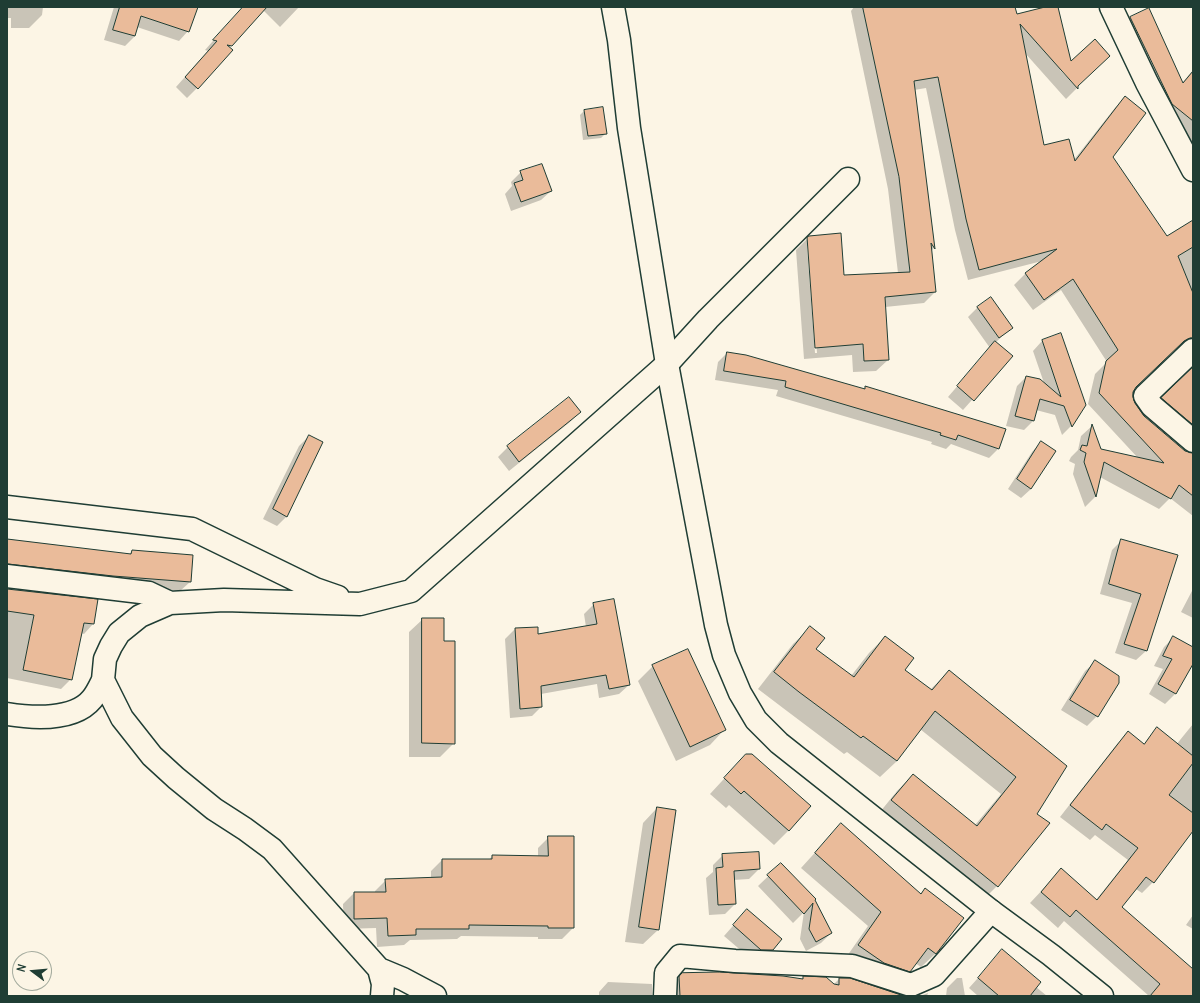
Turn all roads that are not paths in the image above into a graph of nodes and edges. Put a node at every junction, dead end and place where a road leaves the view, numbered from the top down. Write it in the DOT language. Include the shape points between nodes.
graph roads {
  1 [pos="613,7"];
  2 [pos="1111,7"];
  3 [pos="1193,170"];
  4 [pos="848,179"];
  5 [pos="1193,350"];
  6 [pos="667,364"];
  7 [pos="1193,441"];
  8 [pos="7,507"];
  9 [pos="7,576"];
  10 [pos="170,603"];
  11 [pos="360,604"];
  12 [pos="103,680"];
  13 [pos="7,714"];
  14 [pos="991,911"];
  15 [pos="380,969"];
  16 [pos="382,996"];
  17 [pos="435,996"];
  18 [pos="665,996"];
  19 [pos="1102,996"];
  1 -- 6 [label="street" via="629,128"];
  2 -- 3 [label="street"];
  4 -- 6 [label="street" via="708,319"];
  5 -- 7 [label="street" via="1145,396 1152,406"];
  6 -- 11 [label="street" via="411,591"];
  6 -- 14 [label="street" via="716,625 724,655 740,693 756,720 779,743"];
  8 -- 11 [label="street" via="192,529 315,589"];
  9 -- 10 [label="street" via="148,593"];
  10 -- 11 [label="street" via="224,600"];
  10 -- 12 [label="street" via="140,616 119,633 106,659"];
  12 -- 13 [label="street" via="92,699 80,709 46,716"];
  12 -- 15 [label="street" via="122,718 152,756 214,809 272,849"];
  14 -- 18 [label="street" via="934,975 911,985 852,966 680,956 666,973"];
  14 -- 19 [label="street" via="1051,954"];
  15 -- 16 [label="street"];
  15 -- 17 [label="street"];
}
